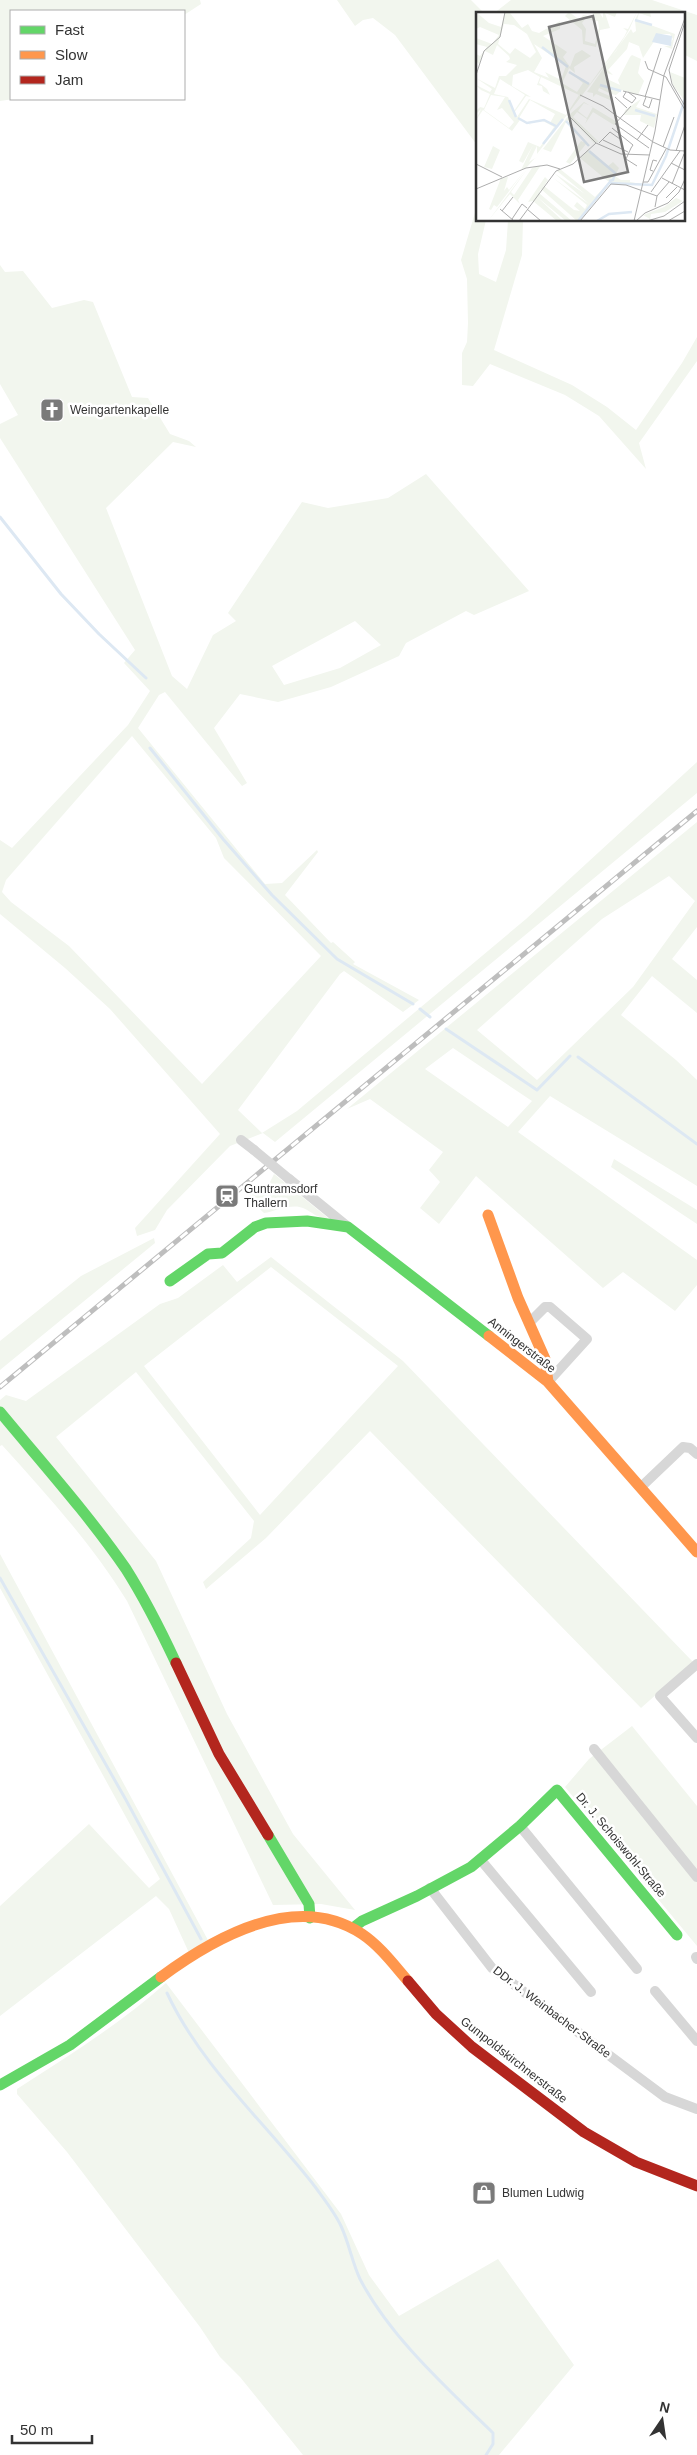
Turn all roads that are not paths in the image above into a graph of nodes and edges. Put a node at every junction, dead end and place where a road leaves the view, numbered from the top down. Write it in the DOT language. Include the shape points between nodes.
graph roads {
  1 [pos="241,1140"];
  2 [pos="488,1215"];
  3 [pos="348,1227"];
  4 [pos="170,1281"];
  5 [pos="530,1322"];
  6 [pos="548,1382"];
  7 [pos="0,1412"];
  8 [pos="697,1454"];
  9 [pos="641,1487"];
  10 [pos="697,1552"];
  11 [pos="697,1664"];
  12 [pos="697,1738"];
  13 [pos="594,1749"];
  14 [pos="520,1826"];
  15 [pos="480,1859"];
  16 [pos="697,1876"];
  17 [pos="430,1888"];
  18 [pos="310,1918"];
  19 [pos="353,1928"];
  20 [pos="678,1935"];
  21 [pos="637,1969"];
  22 [pos="655,1991"];
  23 [pos="591,1992"];
  24 [pos="697,2041"];
  25 [pos="0,2085"];
  26 [pos="697,2109"];
  27 [pos="697,2186"];
  1 -- 3 [label="street, Anningerstraße, bridge"];
  2 -- 5 [label="street"];
  3 -- 4 [label="street, Anningerstraße" via="306,1221 266,1223 255,1227 222,1253 208,1254"];
  3 -- 6 [label="street, Anningerstraße"];
  5 -- 6 [label="street" via="545,1359"];
  5 -- 6 [label="street" via="545,1307 550,1307 587,1339"];
  6 -- 9 [label="street, Anningerstraße"];
  7 -- 18 [label="street" via="126,1570 160,1628 219,1754 309,1904"];
  8 -- 9 [label="street" via="683,1447"];
  9 -- 10 [label="street, Anningerstraße"];
  11 -- 12 [label="street" via="660,1696"];
  13 -- 16 [label="street"];
  14 -- 15 [label="street, Dr. J. Schoiswohl-Straße"];
  14 -- 20 [label="street, Dr. J. Schoiswohl-Straße" via="556,1790"];
  14 -- 21 [label="street"];
  15 -- 17 [label="street, Dr. J. Schoiswohl-Straße"];
  15 -- 23 [label="street"];
  17 -- 19 [label="street, Dr. J. Schoiswohl-Straße"];
  17 -- 26 [label="street, DDr. J. Weinbacher-Straße" via="492,1968 665,2097"];
  18 -- 19 [label="street, Gumpoldskirchnerstraße"];
  18 -- 25 [label="street, Gumpoldskirchnerstraße" via="251,1926 218,1941 173,1969 78,2040"];
  19 -- 27 [label="street, Gumpoldskirchnerstraße" via="378,1948 428,2007 460,2038 524,2087 600,2143 652,2169"];
  22 -- 24 [label="street"];
}
